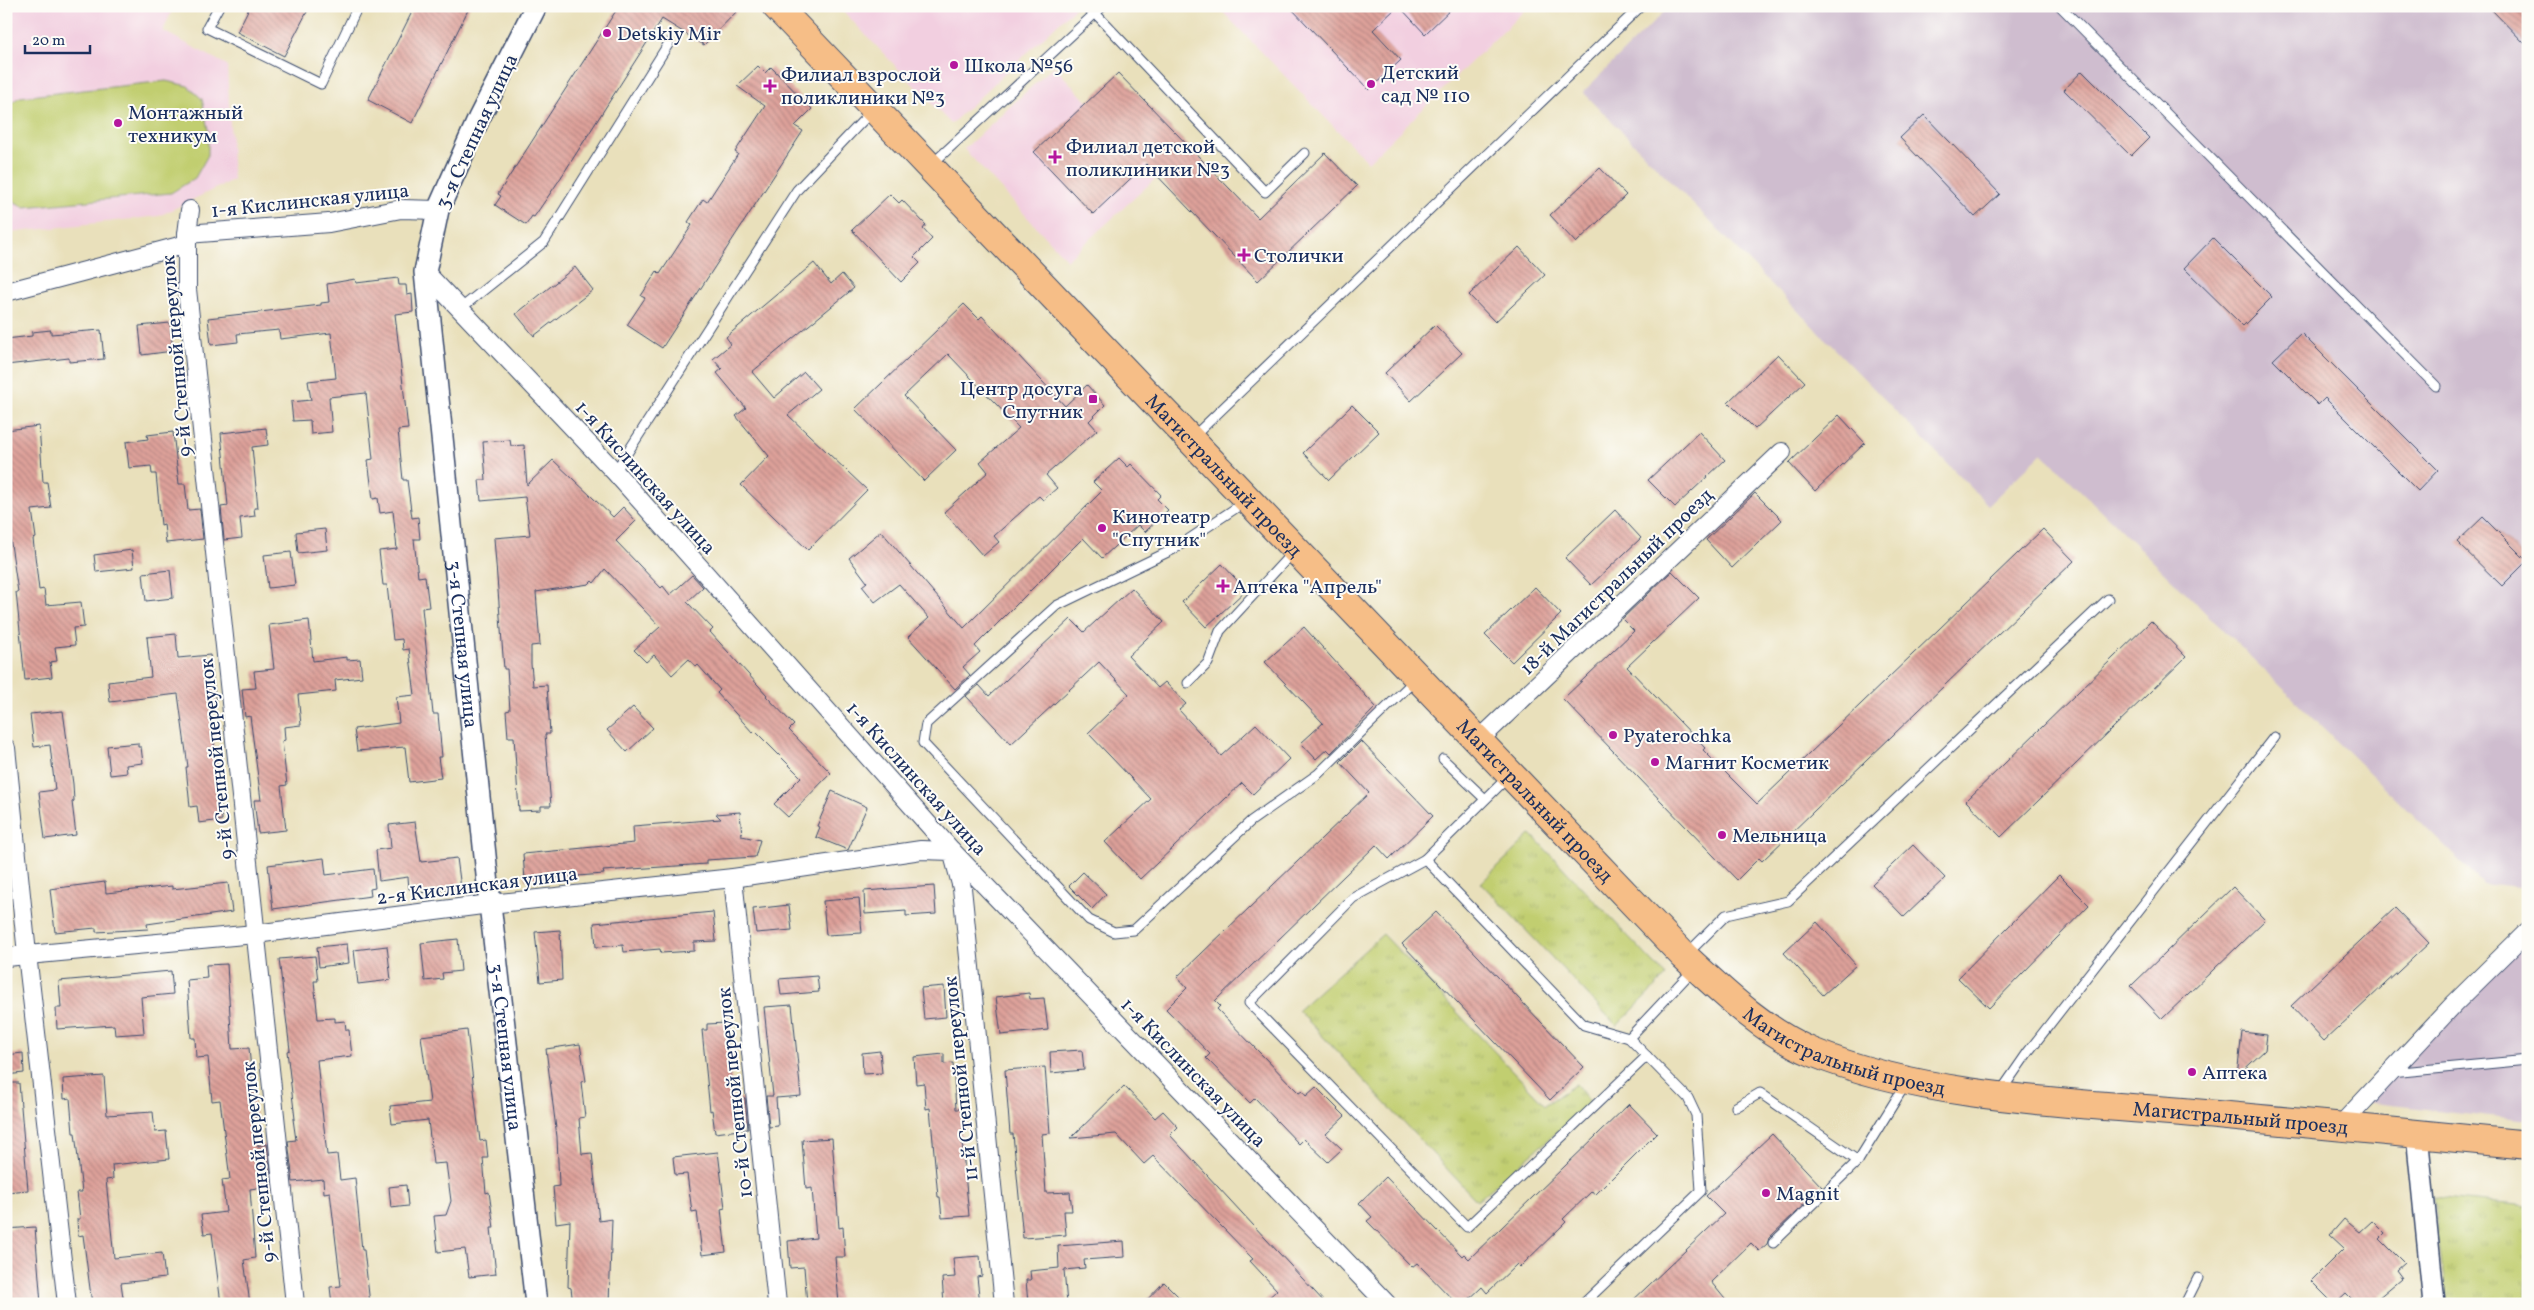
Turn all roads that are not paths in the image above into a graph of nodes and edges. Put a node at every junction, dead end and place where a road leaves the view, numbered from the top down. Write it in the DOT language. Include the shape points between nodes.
graph roads {
  1 [pos="218,6"];
  2 [pos="358,6"];
  3 [pos="536,6"];
  4 [pos="776,6"];
  5 [pos="1103,6"];
  6 [pos="1641,6"];
  7 [pos="2060,6"];
  8 [pos="1095,14"];
  9 [pos="669,43"];
  10 [pos="874,109"];
  11 [pos="1306,153"];
  12 [pos="929,166"];
  13 [pos="190,210"];
  14 [pos="438,210"];
  15 [pos="187,239"];
  16 [pos="425,272"];
  17 [pos="6,292"];
  18 [pos="460,308"];
  19 [pos="2436,386"];
  20 [pos="1191,439"];
  21 [pos="1782,452"];
  22 [pos="615,472"];
  23 [pos="1249,499"];
  24 [pos="1296,548"];
  25 [pos="2108,599"];
  26 [pos="1418,677"];
  27 [pos="1188,683"];
  28 [pos="2274,738"];
  29 [pos="1479,740"];
  30 [pos="6,748"];
  31 [pos="1444,758"];
  32 [pos="1510,774"];
  33 [pos="1485,799"];
  34 [pos="952,851"];
  35 [pos="1426,859"];
  36 [pos="733,878"];
  37 [pos="490,904"];
  38 [pos="2528,931"];
  39 [pos="255,934"];
  40 [pos="27,954"];
  41 [pos="6,957"];
  42 [pos="1690,962"];
  43 [pos="1629,1038"];
  44 [pos="1647,1056"];
  45 [pos="2528,1060"];
  46 [pos="2388,1074"];
  47 [pos="1908,1080"];
  48 [pos="1998,1095"];
  49 [pos="1736,1107"];
  50 [pos="2341,1125"];
  51 [pos="2417,1134"];
  52 [pos="2528,1145"];
  53 [pos="1858,1161"];
  54 [pos="1773,1243"];
  55 [pos="2198,1278"];
  56 [pos="67,1304"];
  57 [pos="294,1304"];
  58 [pos="536,1304"];
  59 [pos="777,1304"];
  60 [pos="1004,1304"];
  61 [pos="1387,1304"];
  62 [pos="1583,1304"];
  63 [pos="2185,1304"];
  64 [pos="2434,1304"];
  1 -- 2 [label="lane" via="207,28 320,84"];
  3 -- 14 [label="street, 3-я Степная улица" via="479,118"];
  4 -- 10 [label="main road, Магистральный проезд"];
  5 -- 8 [label="lane"];
  6 -- 20 [label="lane"];
  7 -- 19 [label="lane"];
  8 -- 11 [label="lane" via="1265,192"];
  8 -- 12 [label="lane"];
  9 -- 18 [label="lane" via="544,242"];
  10 -- 12 [label="main road, Магистральный проезд"];
  10 -- 22 [label="lane" via="798,190"];
  12 -- 20 [label="main road, Магистральный проезд"];
  13 -- 15 [label="street, 9-й Степной переулок"];
  14 -- 15 [label="street, 1-я Кислинская улица" via="401,209 330,223"];
  14 -- 16 [label="street, 3-я Степная улица"];
  15 -- 17 [label="street, 1-я Кислинская улица"];
  15 -- 39 [label="street, 9-й Степной переулок" via="187,289"];
  16 -- 18 [label="street, 1-я Кислинская улица"];
  16 -- 37 [label="street, 3-я Степная улица"];
  18 -- 22 [label="street, 1-я Кислинская улица"];
  20 -- 23 [label="main road, Магистральный проезд"];
  21 -- 29 [label="street, 18-й Магистральный проезд"];
  22 -- 34 [label="street, 1-я Кислинская улица"];
  23 -- 24 [label="main road, Магистральный проезд"];
  23 -- 26 [label="lane" via="1174,549 1056,606 926,724 923,743 1089,920 1114,932 1134,930 1251,821 1318,774"];
  24 -- 26 [label="main road, Магистральный проезд"];
  24 -- 27 [label="lane" via="1220,631 1208,663"];
  25 -- 42 [label="lane" via="1788,901 1726,915"];
  26 -- 29 [label="main road, Магистральный проезд"];
  28 -- 48 [label="lane" via="2028,1052"];
  29 -- 32 [label="main road, Магистральный проезд"];
  30 -- 40 [label="street"];
  31 -- 33 [label="lane"];
  32 -- 33 [label="lane"];
  32 -- 42 [label="main road, Магистральный проезд"];
  33 -- 35 [label="lane"];
  34 -- 36 [label="street, 2-я Кислинская улица" via="921,850"];
  34 -- 60 [label="street, 11-й Степной переулок" via="962,888"];
  34 -- 61 [label="street, 1-я Кислинская улица"];
  35 -- 43 [label="lane" via="1584,1025"];
  35 -- 44 [label="lane" via="1353,898 1249,1003 1467,1227"];
  36 -- 37 [label="street, 2-я Кислинская улица"];
  36 -- 59 [label="street, 10-й Степной переулок"];
  37 -- 39 [label="street, 2-я Кислинская улица"];
  37 -- 58 [label="street, 3-я Степная улица"];
  38 -- 46 [label="street"];
  39 -- 40 [label="street, 2-я Кислинская улица"];
  39 -- 57 [label="street, 9-й Степной переулок"];
  40 -- 41 [label="street, 2-я Кислинская улица"];
  40 -- 56 [label="street"];
  42 -- 43 [label="lane"];
  42 -- 47 [label="main road, Магистральный проезд" via="1776,1032 1810,1051 1851,1066"];
  43 -- 44 [label="lane"];
  44 -- 62 [label="lane" via="1688,1098 1696,1115 1701,1191"];
  45 -- 46 [label="lane"];
  46 -- 50 [label="street"];
  47 -- 48 [label="main road, Магистральный проезд"];
  47 -- 53 [label="lane"];
  48 -- 50 [label="main road, Магистральный проезд"];
  49 -- 53 [label="lane" via="1760,1093"];
  50 -- 51 [label="main road, Магистральный проезд"];
  51 -- 52 [label="main road, Магистральный проезд"];
  51 -- 64 [label="street"];
  53 -- 54 [label="lane"];
  55 -- 63 [label="lane"];
}
